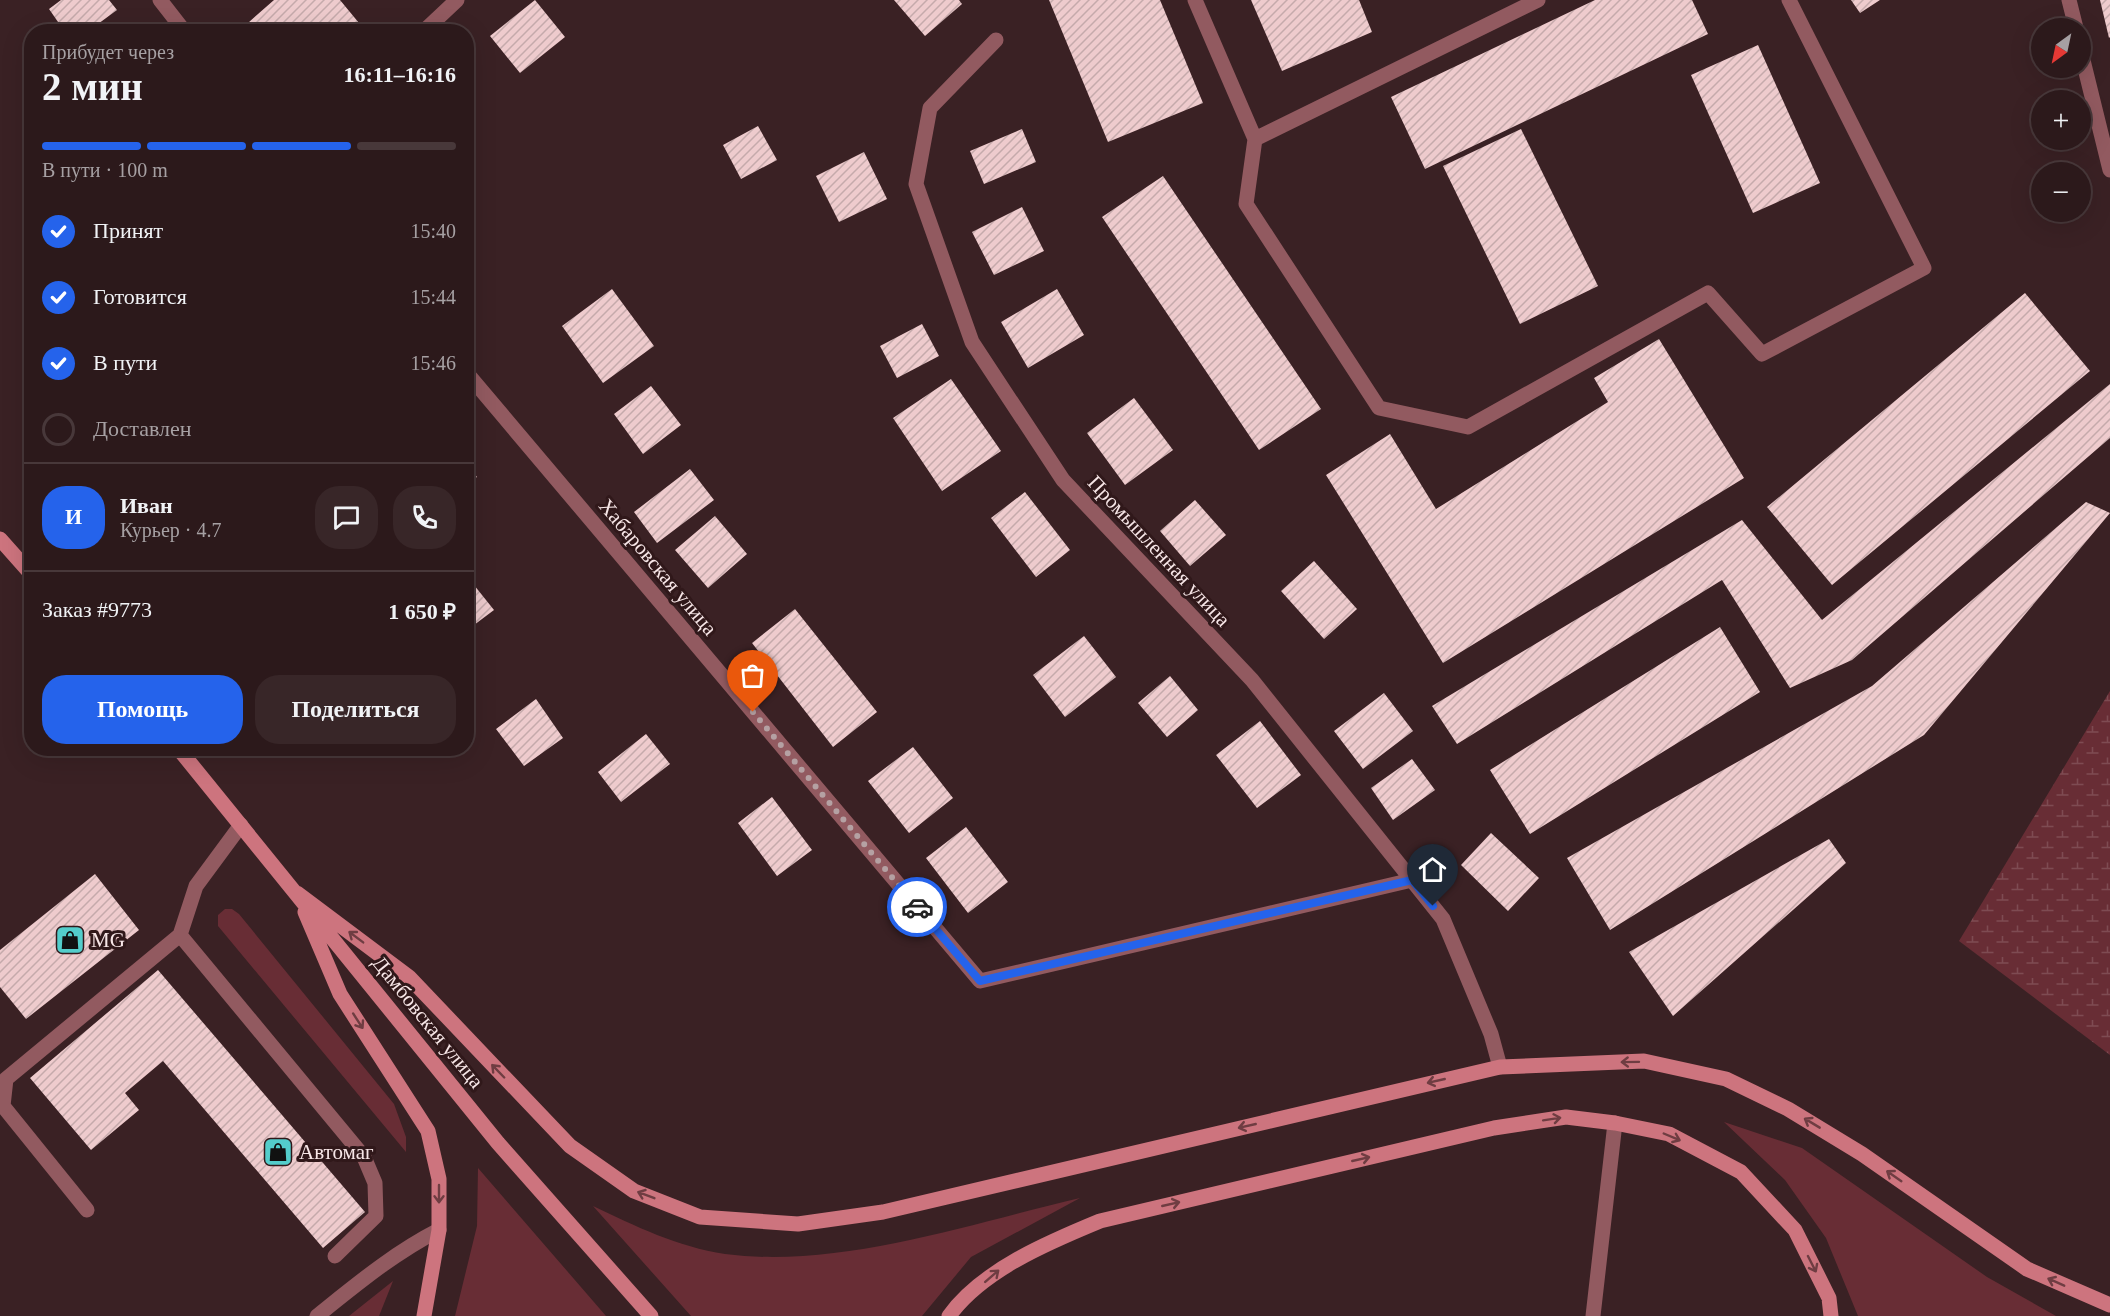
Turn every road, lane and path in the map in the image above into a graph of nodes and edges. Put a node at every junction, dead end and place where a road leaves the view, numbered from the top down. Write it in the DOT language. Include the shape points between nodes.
graph roads {
  1 [pos="160,0"];
  2 [pos="457,0"];
  3 [pos="1195,0"];
  4 [pos="1538,0"];
  5 [pos="1789,0"];
  6 [pos="2069,0"];
  7 [pos="2074,18"];
  8 [pos="179,24"];
  9 [pos="432,24"];
  10 [pos="996,40"];
  11 [pos="2087,78"];
  12 [pos="1256,139"];
  13 [pos="2110,170"];
  14 [pos="474,381"];
  15 [pos="0,539"];
  16 [pos="24,566"];
  17 [pos="185,756"];
  18 [pos="241,825"];
  19 [pos="1412,880"];
  20 [pos="297,892"];
  21 [pos="180,935"];
  22 [pos="1500,1067"];
  23 [pos="1615,1123"];
  24 [pos="87,1210"];
  25 [pos="440,1230"];
  26 [pos="335,1256"];
  27 [pos="2110,1305"];
  28 [pos="317,1316"];
  29 [pos="424,1316"];
  30 [pos="651,1316"];
  31 [pos="950,1316"];
  32 [pos="1593,1316"];
  33 [pos="1831,1316"];
  1 -- 8 [label="street"];
  2 -- 9 [label="street"];
  3 -- 12 [label="street"];
  4 -- 12 [label="street"];
  5 -- 12 [label="street" via="1924,268 1762,354 1708,292 1468,427 1378,408 1246,204"];
  6 -- 7 [label="street"];
  10 -- 19 [label="street, Промышленная улица" via="930,108 916,184 972,342 1063,480 1252,680"];
  11 -- 13 [label="street"];
  14 -- 19 [label="street, Хабаровская улица" via="980,981"];
  15 -- 16 [label="main road"];
  17 -- 18 [label="main road, Дамбовская улица"];
  18 -- 20 [label="main road, Дамбовская улица"];
  18 -- 21 [label="street" via="196,886"];
  19 -- 22 [label="street, Промышленная улица" via="1443,919 1491,1034"];
  22 -- 20 [label="main road, one-way" via="883,1212 798,1224 700,1217 634,1191 570,1146 409,977"];
  20 -- 25 [label="main road, one-way" via="340,994 428,1131 439,1179"];
  20 -- 30 [label="main road, Дамбовская улица" via="498,1143"];
  21 -- 24 [label="street" via="6,1079 3,1106"];
  21 -- 26 [label="street" via="364,1157 375,1183 376,1216"];
  27 -- 22 [label="main road, one-way" via="2027,1269 1862,1154 1788,1109 1726,1079 1644,1061"];
  31 -- 23 [label="main road, one-way" via="999,1270 1050,1241 1100,1221 1494,1128 1566,1117"];
  23 -- 32 [label="street"];
  23 -- 33 [label="main road, one-way" via="1669,1134 1741,1172 1795,1230 1829,1298"];
  25 -- 28 [label="street" via="375,1268"];
  25 -- 29 [label="main road"];
}
